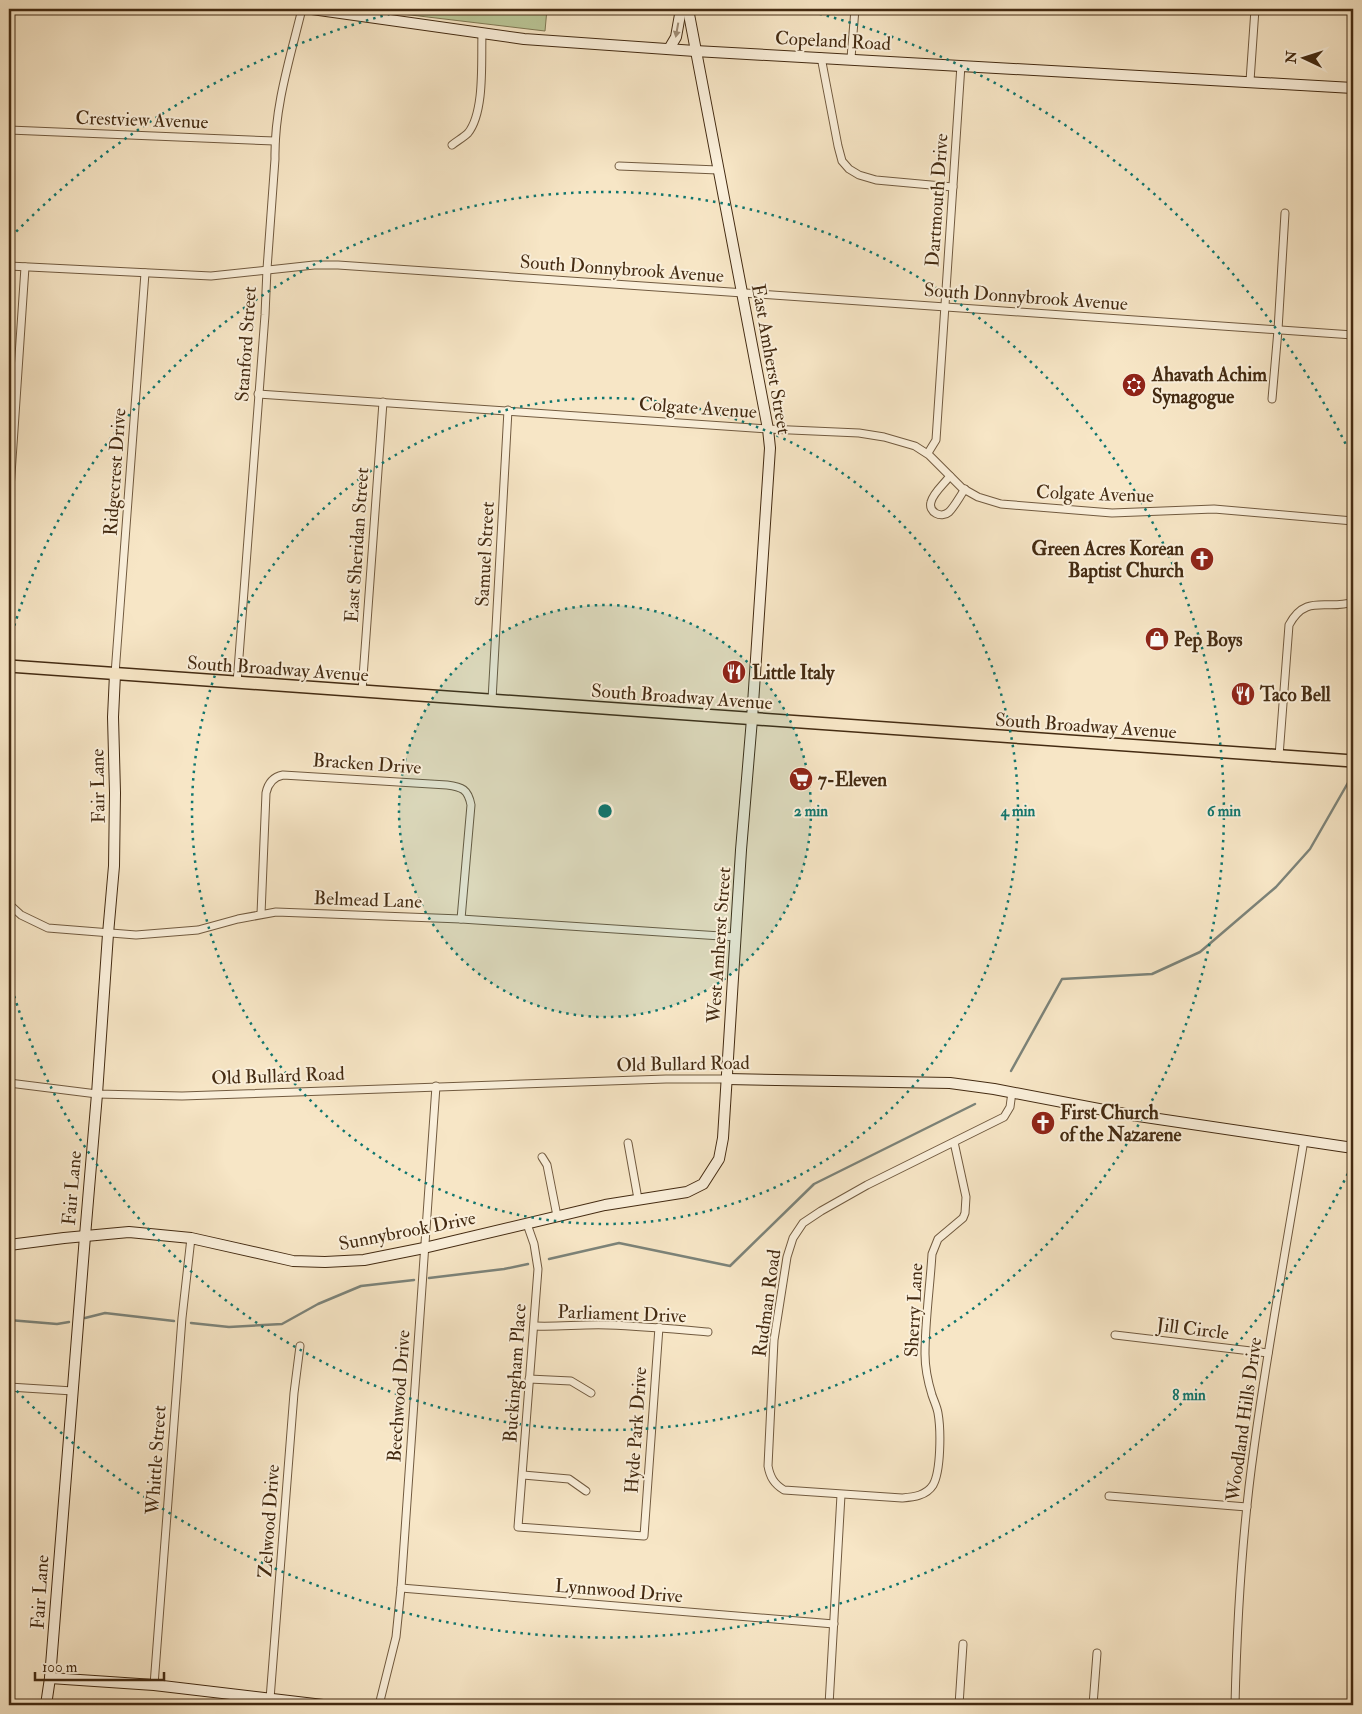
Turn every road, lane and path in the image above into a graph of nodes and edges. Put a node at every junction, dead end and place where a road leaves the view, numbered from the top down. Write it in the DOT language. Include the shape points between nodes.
graph roads {
  1 [pos="302,9"];
  2 [pos="312,9"];
  3 [pos="681,9"];
  4 [pos="688,9"];
  5 [pos="855,9"];
  6 [pos="1254,9"];
  7 [pos="382,14"];
  8 [pos="482,34"];
  9 [pos="669,49"];
  10 [pos="695,51"];
  11 [pos="820,57"];
  12 [pos="851,58"];
  13 [pos="961,65"];
  14 [pos="1250,81"];
  15 [pos="1353,88"];
  16 [pos="9,130"];
  17 [pos="275,141"];
  18 [pos="452,144"];
  19 [pos="619,166"];
  20 [pos="718,170"];
  21 [pos="953,187"];
  22 [pos="1285,213"];
  23 [pos="9,266"];
  24 [pos="25,267"];
  25 [pos="267,269"];
  26 [pos="145,274"];
  27 [pos="742,292"];
  28 [pos="945,307"];
  29 [pos="1278,330"];
  30 [pos="1353,335"];
  31 [pos="258,394"];
  32 [pos="1272,399"];
  33 [pos="383,402"];
  34 [pos="508,410"];
  35 [pos="768,429"];
  36 [pos="928,454"];
  37 [pos="950,476"];
  38 [pos="965,489"];
  39 [pos="9,504"];
  40 [pos="1353,521"];
  41 [pos="1353,602"];
  42 [pos="9,666"];
  43 [pos="115,674"];
  44 [pos="237,683"];
  45 [pos="362,691"];
  46 [pos="492,700"];
  47 [pos="752,719"];
  48 [pos="1279,756"];
  49 [pos="1353,761"];
  50 [pos="9,904"];
  51 [pos="261,914"];
  52 [pos="461,919"];
  53 [pos="108,934"];
  54 [pos="736,937"];
  55 [pos="727,1079"];
  56 [pos="9,1083"];
  57 [pos="436,1086"];
  58 [pos="1012,1092"];
  59 [pos="97,1094"];
  60 [pos="1304,1140"];
  61 [pos="954,1142"];
  62 [pos="628,1143"];
  63 [pos="1353,1148"];
  64 [pos="542,1157"];
  65 [pos="713,1171"];
  66 [pos="638,1199"];
  67 [pos="557,1216"];
  68 [pos="527,1224"];
  69 [pos="85,1236"];
  70 [pos="191,1238"];
  71 [pos="9,1246"];
  72 [pos="424,1248"];
  73 [pos="535,1326"];
  74 [pos="659,1327"];
  75 [pos="708,1332"];
  76 [pos="1115,1335"];
  77 [pos="300,1346"];
  78 [pos="1268,1353"];
  79 [pos="529,1379"];
  80 [pos="9,1387"];
  81 [pos="73,1391"];
  82 [pos="591,1393"];
  83 [pos="524,1475"];
  84 [pos="586,1491"];
  85 [pos="841,1495"];
  86 [pos="1109,1496"];
  87 [pos="1247,1507"];
  88 [pos="518,1526"];
  89 [pos="401,1588"];
  90 [pos="834,1624"];
  91 [pos="963,1644"];
  92 [pos="1097,1654"];
  93 [pos="50,1678"];
  94 [pos="154,1685"];
  95 [pos="270,1699"];
  96 [pos="46,1705"];
  97 [pos="323,1705"];
  98 [pos="379,1705"];
  99 [pos="829,1705"];
  100 [pos="958,1705"];
  101 [pos="1093,1705"];
  102 [pos="1235,1705"];
  1 -- 17 [label="street, Stanford Street" via="279,104"];
  2 -- 7 [label="street, Copeland Road"];
  3 -- 9 [label="street, one-way" via="676,37"];
  4 -- 10 [label="street, East Amherst Street"];
  5 -- 12 [label="street"];
  6 -- 14 [label="street"];
  7 -- 8 [label="street, Copeland Road"];
  8 -- 9 [label="street, Copeland Road"];
  8 -- 18 [label="street" via="478,114 467,134"];
  9 -- 10 [label="street, Copeland Road"];
  10 -- 11 [label="street, Copeland Road"];
  10 -- 20 [label="street, East Amherst Street"];
  11 -- 12 [label="street, Copeland Road"];
  11 -- 21 [label="street" via="838,146 842,161 849,169 876,180"];
  12 -- 13 [label="street, Copeland Road"];
  13 -- 14 [label="street, Copeland Road"];
  13 -- 21 [label="street, Dartmouth Drive"];
  14 -- 15 [label="street, Copeland Road"];
  16 -- 17 [label="street, Crestview Avenue"];
  17 -- 25 [label="street, Stanford Street"];
  19 -- 20 [label="street"];
  20 -- 27 [label="street, East Amherst Street"];
  21 -- 28 [label="street, Dartmouth Drive"];
  22 -- 29 [label="street"];
  23 -- 24 [label="street, South Donnybrook Avenue"];
  24 -- 26 [label="street, South Donnybrook Avenue"];
  24 -- 39 [label="street"];
  25 -- 26 [label="street, South Donnybrook Avenue" via="211,276"];
  25 -- 27 [label="street, South Donnybrook Avenue" via="338,265"];
  25 -- 31 [label="street, Stanford Street"];
  26 -- 43 [label="street, Ridgecrest Drive"];
  27 -- 28 [label="street, South Donnybrook Avenue"];
  27 -- 35 [label="street, East Amherst Street"];
  28 -- 29 [label="street, South Donnybrook Avenue"];
  28 -- 36 [label="street, Dartmouth Drive" via="936,440"];
  29 -- 30 [label="street, South Donnybrook Avenue"];
  29 -- 32 [label="street"];
  31 -- 33 [label="street, Colgate Avenue"];
  31 -- 44 [label="street, Stanford Street"];
  33 -- 34 [label="street, Colgate Avenue"];
  33 -- 45 [label="street, East Sheridan Street"];
  34 -- 35 [label="street, Colgate Avenue"];
  34 -- 46 [label="street, Samuel Street"];
  35 -- 36 [label="street, Colgate Avenue" via="848,432 884,437 915,446"];
  35 -- 47 [label="street, East Amherst Street" via="770,448"];
  36 -- 37 [label="street, Colgate Avenue"];
  37 -- 38 [label="street, Colgate Avenue"];
  37 -- 38 [label="street" via="931,500 934,512 940,515 949,512"];
  38 -- 40 [label="street, Colgate Avenue" via="995,503 1015,506 1117,513 1214,509"];
  41 -- 48 [label="street" via="1310,605 1301,609 1289,625"];
  42 -- 43 [label="main road, South Broadway Avenue"];
  43 -- 44 [label="main road, South Broadway Avenue"];
  43 -- 53 [label="street, Fair Lane" via="114,849"];
  44 -- 45 [label="main road, South Broadway Avenue"];
  45 -- 46 [label="main road, South Broadway Avenue"];
  46 -- 47 [label="main road, South Broadway Avenue"];
  47 -- 48 [label="main road, South Broadway Avenue"];
  47 -- 54 [label="street, West Amherst Street"];
  48 -- 49 [label="main road, South Broadway Avenue"];
  50 -- 53 [label="street, Belmead Lane" via="21,915 48,928"];
  51 -- 52 [label="street, Belmead Lane"];
  51 -- 52 [label="street, Bracken Drive" via="266,793 272,779 283,774 447,785 465,790 471,805"];
  51 -- 53 [label="street, Belmead Lane" via="198,930"];
  52 -- 54 [label="street, Belmead Lane"];
  53 -- 59 [label="street, Fair Lane"];
  54 -- 55 [label="street, West Amherst Street"];
  55 -- 57 [label="street, Old Bullard Road"];
  55 -- 58 [label="street, Old Bullard Road" via="950,1084"];
  55 -- 65 [label="street, West Amherst Street" via="722,1148"];
  56 -- 59 [label="street, Old Bullard Road"];
  57 -- 59 [label="street, Old Bullard Road" via="182,1096"];
  57 -- 72 [label="street, Beechwood Drive"];
  58 -- 60 [label="street, Old Bullard Road" via="1125,1114"];
  58 -- 61 [label="street, Rudman Road" via="1010,1107 1004,1117"];
  59 -- 69 [label="street, Fair Lane"];
  60 -- 63 [label="street, Old Bullard Road"];
  60 -- 78 [label="street, Woodland Hills Drive"];
  61 -- 85 [label="street, Sherry Lane" via="966,1197 965,1213 938,1239 932,1254 924,1354 940,1432 936,1475 932,1486 914,1497"];
  61 -- 85 [label="street, Rudman Road" via="822,1211 803,1223 792,1238 774,1340 768,1471 784,1490"];
  62 -- 66 [label="street"];
  64 -- 67 [label="street" via="547,1165"];
  65 -- 66 [label="street, Sunnybrook Drive" via="703,1184 686,1192"];
  66 -- 67 [label="street, Sunnybrook Drive"];
  67 -- 68 [label="street, Sunnybrook Drive"];
  68 -- 72 [label="street, Sunnybrook Drive"];
  68 -- 73 [label="street, Buckingham Place" via="538,1270"];
  69 -- 70 [label="street, Sunnybrook Drive" via="129,1232"];
  69 -- 71 [label="street, Sunnybrook Drive"];
  69 -- 81 [label="street, Fair Lane"];
  70 -- 72 [label="street, Sunnybrook Drive" via="293,1261 364,1260"];
  70 -- 94 [label="street, Whittle Street"];
  72 -- 89 [label="street, Beechwood Drive"];
  73 -- 74 [label="street, Parliament Drive"];
  73 -- 79 [label="street, Buckingham Place"];
  74 -- 75 [label="street, Parliament Drive"];
  74 -- 88 [label="street, Hyde Park Drive" via="644,1536"];
  76 -- 78 [label="street, Jill Circle"];
  77 -- 95 [label="street, Zelwood Drive"];
  78 -- 87 [label="street, Woodland Hills Drive"];
  79 -- 82 [label="street" via="572,1381"];
  79 -- 83 [label="street, Buckingham Place"];
  80 -- 81 [label="street"];
  81 -- 93 [label="street, Fair Lane"];
  83 -- 84 [label="street" via="569,1479"];
  83 -- 88 [label="street, Buckingham Place"];
  85 -- 90 [label="street"];
  86 -- 87 [label="street"];
  87 -- 102 [label="street, Woodland Hills Drive" via="1238,1606"];
  89 -- 90 [label="street, Lynnwood Drive"];
  89 -- 98 [label="street, Beechwood Drive" via="396,1637"];
  90 -- 99 [label="street"];
  91 -- 100 [label="street"];
  92 -- 101 [label="street"];
  93 -- 94 [label="street"];
  93 -- 96 [label="street, Fair Lane"];
  94 -- 95 [label="street"];
  95 -- 97 [label="street"];
}
